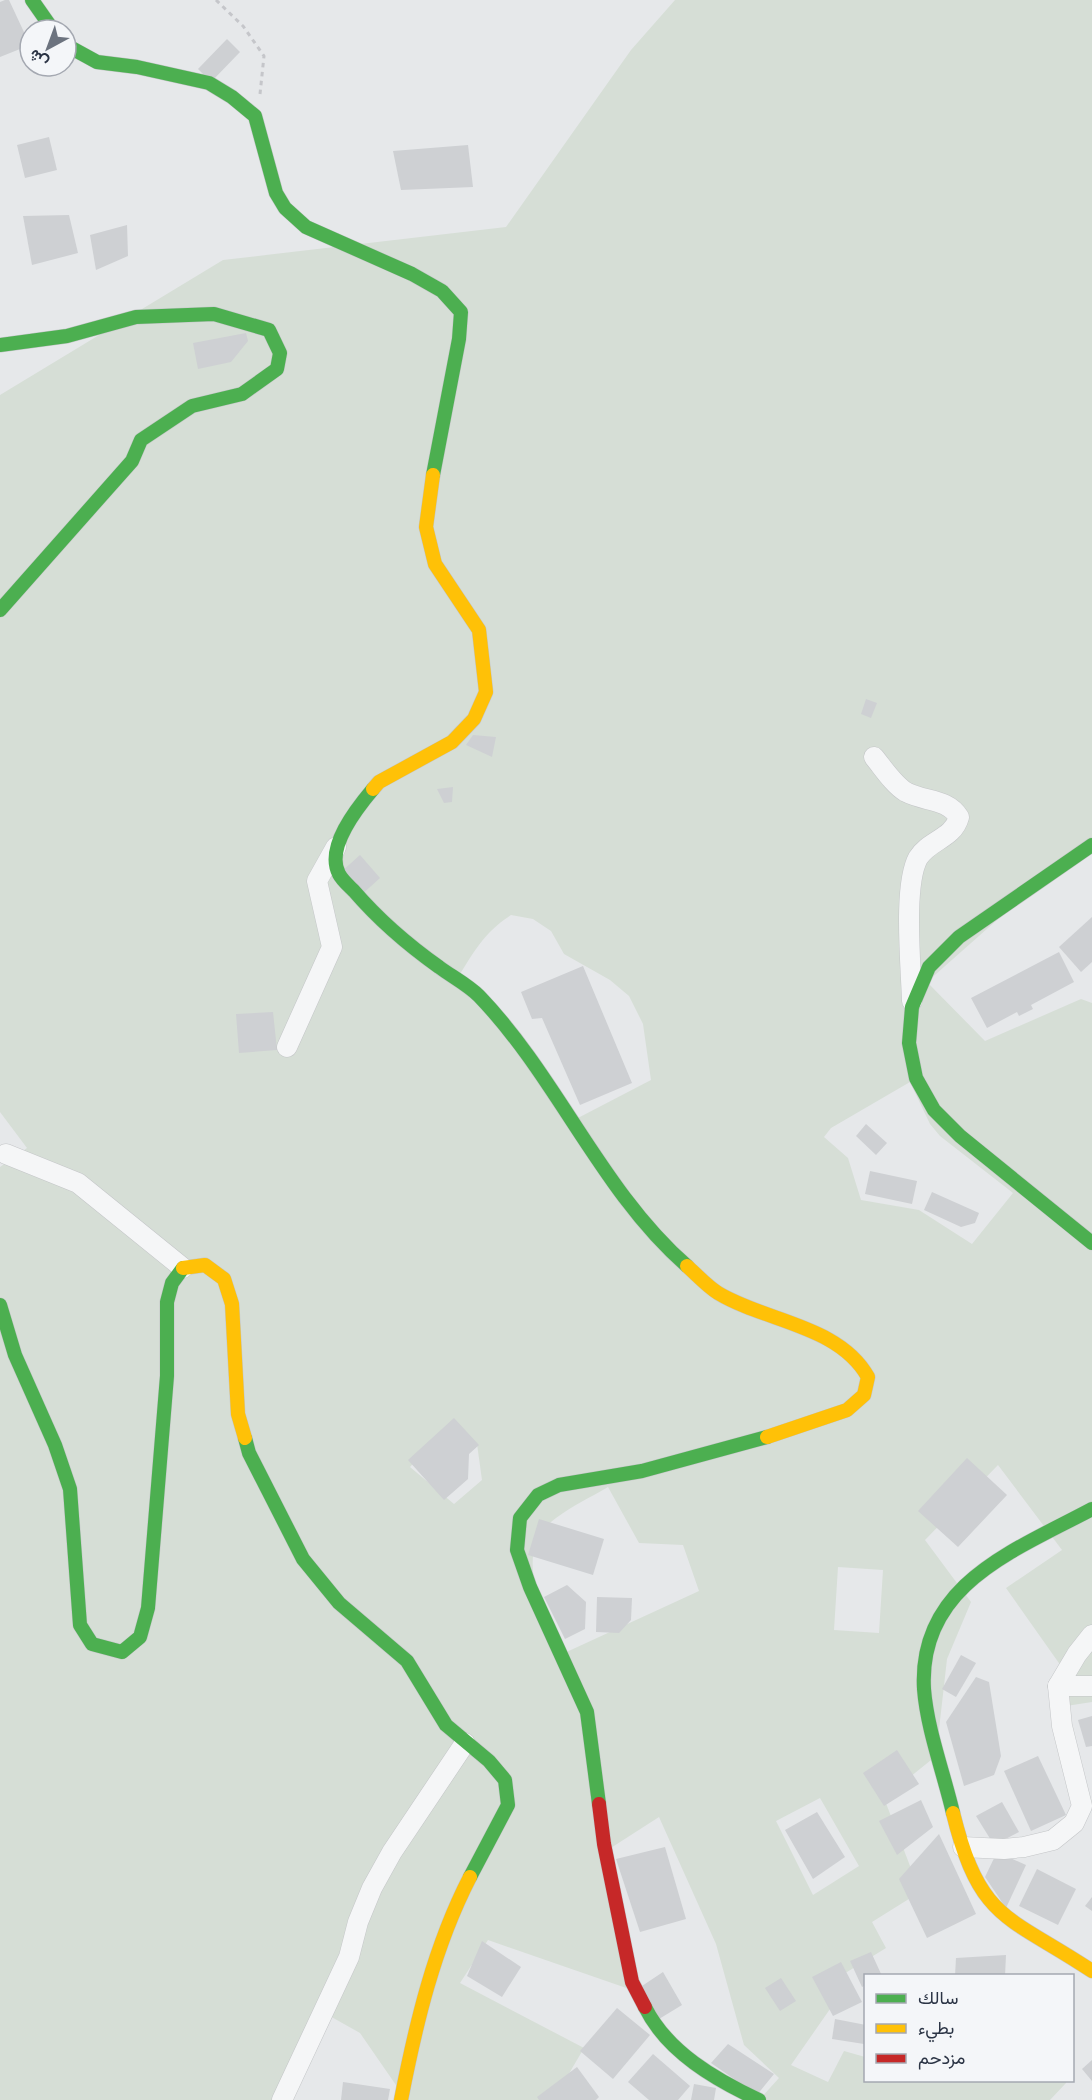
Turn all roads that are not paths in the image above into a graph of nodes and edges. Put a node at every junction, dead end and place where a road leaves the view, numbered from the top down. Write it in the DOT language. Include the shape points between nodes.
graph roads {
  1 [pos="32,0"];
  2 [pos="45,18"];
  3 [pos="78,52"];
  4 [pos="0,345"];
  5 [pos="0,610"];
  6 [pos="874,757"];
  7 [pos="340,840"];
  8 [pos="1092,845"];
  9 [pos="912,1006"];
  10 [pos="287,1047"];
  11 [pos="6,1155"];
  12 [pos="1092,1243"];
  13 [pos="183,1268"];
  14 [pos="0,1305"];
  15 [pos="0,1352"];
  16 [pos="34,1398"];
  17 [pos="1092,1509"];
  18 [pos="1092,1635"];
  19 [pos="1058,1686"];
  20 [pos="1092,1686"];
  21 [pos="465,1743"];
  22 [pos="963,1847"];
  23 [pos="1092,1971"];
  24 [pos="282,2100"];
  25 [pos="401,2100"];
  26 [pos="759,2100"];
  1 -- 2 [label="street"];
  3 -- 7 [label="street" via="97,62 209,83 255,116 276,193 285,208 306,227 442,291 461,312 426,527 435,564 479,630 486,692 474,719 452,742 379,782 350,816"];
  4 -- 5 [label="street" via="67,336 136,317 214,314 269,330 280,353 277,369 242,394 192,406 141,440 125,470"];
  6 -- 9 [label="street" via="903,790 925,801 944,802 959,817 956,829 922,853 912,869"];
  7 -- 10 [label="street" via="317,882 332,947"];
  7 -- 26 [label="street" via="336,864 347,885 411,947 478,995 545,1079 632,1208 681,1261 718,1293 824,1337 859,1361 868,1377 864,1395 847,1410 642,1471 560,1485 538,1496 520,1518 520,1559 587,1712 604,1844 632,1982 647,2012 668,2039 724,2084"];
  8 -- 9 [label="street" via="959,937 929,967"];
  9 -- 12 [label="street" via="912,1060 916,1078 934,1110 960,1136"];
  11 -- 13 [label="street" via="78,1183"];
  13 -- 16 [label="street" via="172,1283 167,1302 167,1376 148,1608 140,1637 123,1652 92,1644 80,1625 70,1489"];
  13 -- 21 [label="street" via="205,1265 224,1280 232,1304 238,1414 249,1453 303,1559 339,1603 407,1661 446,1725"];
  14 -- 16 [label="street" via="15,1355"];
  15 -- 16 [label="street" via="22,1395"];
  17 -- 22 [label="street" via="978,1573 955,1594 937,1620 927,1650 924,1681 928,1713"];
  18 -- 19 [label="street"];
  19 -- 20 [label="street"];
  19 -- 22 [label="street" via="1062,1726 1082,1806 1074,1823 1053,1840 1023,1847"];
  21 -- 24 [label="street" via="372,1888 349,1957"];
  21 -- 25 [label="street" via="489,1761 505,1780 508,1805 444,1936 418,2012"];
  22 -- 23 [label="street" via="980,1887 1000,1914"];
}
